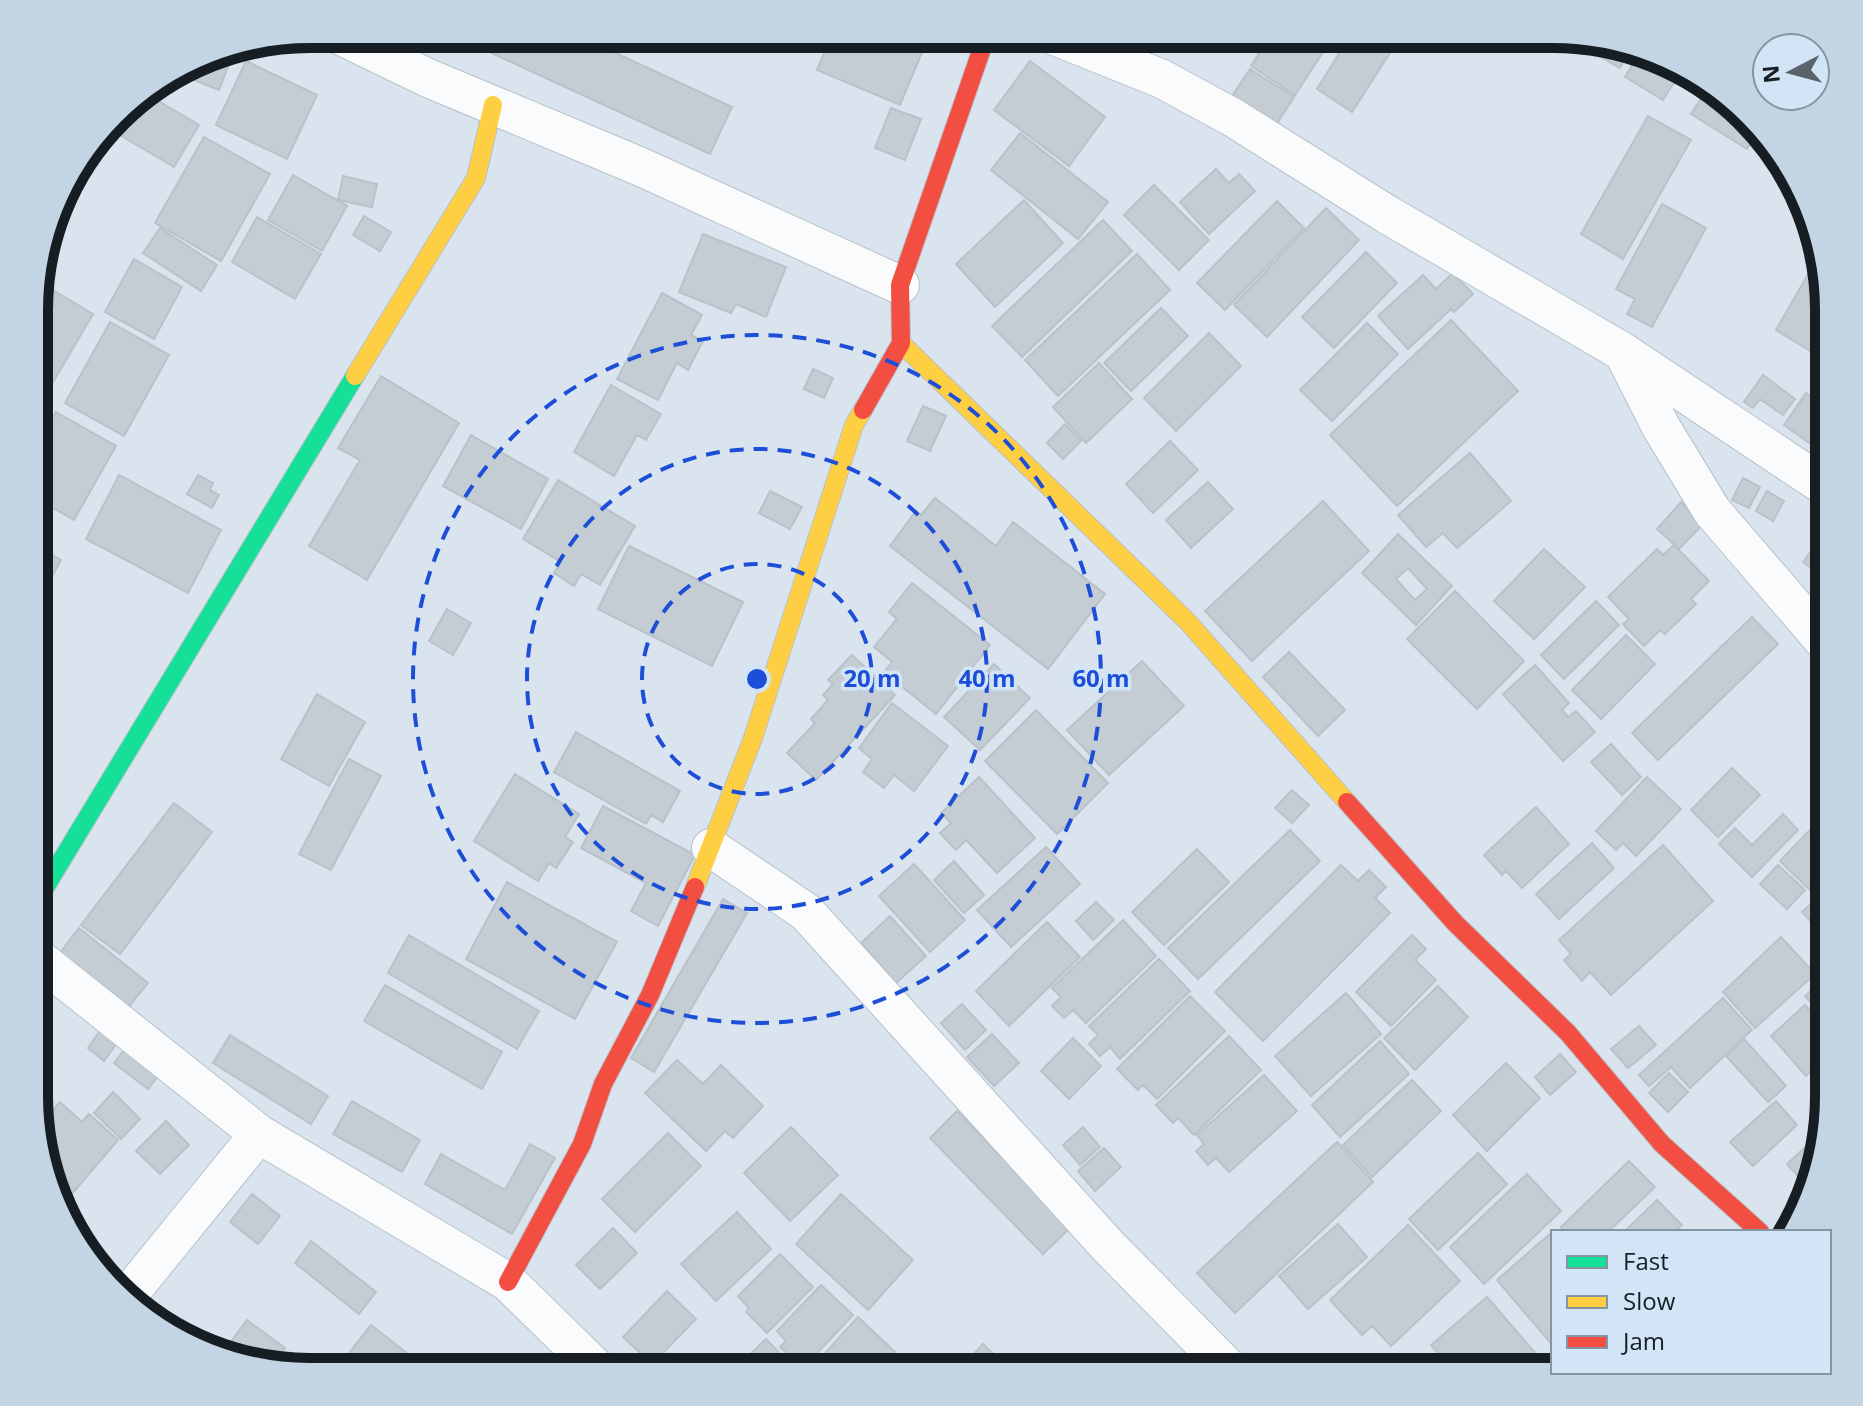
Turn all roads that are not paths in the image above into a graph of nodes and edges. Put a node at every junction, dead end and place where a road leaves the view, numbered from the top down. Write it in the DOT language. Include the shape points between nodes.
graph roads {
  1 [pos="368,49"];
  2 [pos="982,49"];
  3 [pos="1087,49"];
  4 [pos="493,105"];
  5 [pos="900,285"];
  6 [pos="901,343"];
  7 [pos="1623,352"];
  8 [pos="1815,480"];
  9 [pos="1815,630"];
  10 [pos="711,848"];
  11 [pos="49,881"];
  12 [pos="49,967"];
  13 [pos="259,1134"];
  14 [pos="1758,1230"];
  15 [pos="508,1282"];
  16 [pos="133,1289"];
  17 [pos="585,1357"];
  18 [pos="1218,1358"];
  1 -- 4 [label="street"];
  2 -- 5 [label="street"];
  3 -- 7 [label="street" via="1162,79 1232,117"];
  4 -- 5 [label="street"];
  4 -- 11 [label="street" via="476,178"];
  5 -- 6 [label="street"];
  6 -- 10 [label="street" via="854,425 753,738"];
  6 -- 14 [label="street" via="1187,621 1455,923 1568,1033 1662,1144"];
  7 -- 8 [label="street"];
  7 -- 9 [label="street" via="1712,511"];
  10 -- 15 [label="street" via="650,995 603,1084 582,1144"];
  10 -- 18 [label="street" via="806,912 1108,1246"];
  12 -- 13 [label="street"];
  13 -- 15 [label="street"];
  13 -- 16 [label="street"];
  15 -- 17 [label="street"];
}
